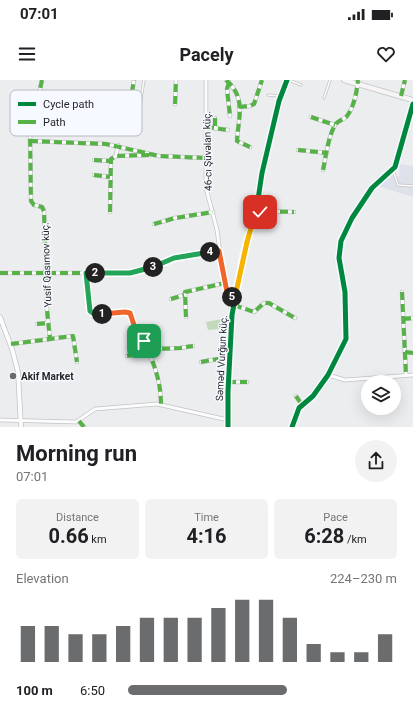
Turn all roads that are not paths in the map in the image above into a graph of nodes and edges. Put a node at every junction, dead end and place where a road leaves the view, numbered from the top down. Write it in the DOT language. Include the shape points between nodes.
graph roads {
  1 [pos="42,80"];
  2 [pos="134,80"];
  3 [pos="144,80"];
  4 [pos="176,80"];
  5 [pos="206,80"];
  6 [pos="262,80"];
  7 [pos="288,80"];
  8 [pos="330,80"];
  9 [pos="344,80"];
  10 [pos="404,80"];
  11 [pos="228,81"];
  12 [pos="358,82"];
  13 [pos="301,85"];
  14 [pos="39,90"];
  15 [pos="132,90"];
  16 [pos="142,93"];
  17 [pos="268,95"];
  18 [pos="280,96"];
  19 [pos="401,96"];
  20 [pos="324,98"];
  21 [pos="413,100"];
  22 [pos="174,104"];
  23 [pos="413,104"];
  24 [pos="239,107"];
  25 [pos="230,116"];
  26 [pos="311,117"];
  27 [pos="215,118"];
  28 [pos="335,125"];
  29 [pos="206,127"];
  30 [pos="215,128"];
  31 [pos="228,130"];
  32 [pos="30,136"];
  33 [pos="30,141"];
  34 [pos="118,145"];
  35 [pos="250,147"];
  36 [pos="298,150"];
  37 [pos="327,153"];
  38 [pos="152,155"];
  39 [pos="116,156"];
  40 [pos="206,158"];
  41 [pos="94,160"];
  42 [pos="110,161"];
  43 [pos="324,170"];
  44 [pos="393,170"];
  45 [pos="94,175"];
  46 [pos="110,176"];
  47 [pos="413,186"];
  48 [pos="256,211"];
  49 [pos="110,212"];
  50 [pos="212,212"];
  51 [pos="294,212"];
  52 [pos="154,224"];
  53 [pos="219,251"];
  54 [pos="46,272"];
  55 [pos="0,273"];
  56 [pos="86,273"];
  57 [pos="225,283"];
  58 [pos="402,292"];
  59 [pos="184,295"];
  60 [pos="228,297"];
  61 [pos="235,297"];
  62 [pos="171,299"];
  63 [pos="234,305"];
  64 [pos="232,315"];
  65 [pos="0,317"];
  66 [pos="186,317"];
  67 [pos="295,318"];
  68 [pos="413,318"];
  69 [pos="403,319"];
  70 [pos="48,323"];
  71 [pos="37,324"];
  72 [pos="50,339"];
  73 [pos="11,344"];
  74 [pos="193,346"];
  75 [pos="147,351"];
  76 [pos="405,352"];
  77 [pos="413,353"];
  78 [pos="127,356"];
  79 [pos="230,357"];
  80 [pos="77,362"];
  81 [pos="202,362"];
  82 [pos="328,375"];
  83 [pos="406,375"];
  84 [pos="413,375"];
  85 [pos="228,382"];
  86 [pos="247,382"];
  87 [pos="296,396"];
  88 [pos="161,404"];
  89 [pos="302,405"];
  90 [pos="0,420"];
  91 [pos="21,420"];
  92 [pos="228,420"];
  93 [pos="79,421"];
  94 [pos="21,427"];
  95 [pos="84,427"];
  96 [pos="228,427"];
  97 [pos="292,427"];
  1 -- 14 [label="street, Yusif Qasımov küç."];
  2 -- 15 [label="street"];
  3 -- 16 [label="lane"];
  4 -- 22 [label="street"];
  5 -- 29 [label="street, 46-cı Şüvəlan küç."];
  6 -- 24 [label="street" via="254,104"];
  7 -- 13 [label="lane"];
  7 -- 18 [label="street, Səməd Vurğun küç."];
  8 -- 20 [label="lane"];
  9 -- 12 [label="main road"];
  10 -- 19 [label="street"];
  11 -- 24 [label="street" via="235,88"];
  11 -- 25 [label="street"];
  12 -- 19 [label="main road"];
  12 -- 28 [label="street" via="348,113"];
  17 -- 18 [label="lane"];
  18 -- 48 [label="street, Səməd Vurğun küç."];
  19 -- 21 [label="main road"];
  23 -- 44 [label="street"];
  24 -- 35 [label="street" via="237,141"];
  26 -- 28 [label="street"];
  27 -- 30 [label="street"];
  28 -- 37 [label="street"];
  29 -- 30 [label="street"];
  29 -- 40 [label="street, 46-cı Şüvəlan küç."];
  30 -- 31 [label="street"];
  32 -- 33 [label="street, Yusif Qasımov küç."];
  33 -- 34 [label="street"];
  33 -- 54 [label="street, Yusif Qasımov küç." via="32,202 44,211"];
  34 -- 38 [label="street"];
  34 -- 39 [label="street"];
  36 -- 37 [label="street"];
  37 -- 43 [label="street"];
  38 -- 39 [label="street"];
  38 -- 40 [label="street"];
  39 -- 42 [label="street"];
  40 -- 50 [label="street, 46-cı Şüvəlan küç." via="206,188"];
  41 -- 42 [label="street"];
  42 -- 46 [label="street"];
  44 -- 47 [label="lane" via="398,185"];
  44 -- 82 [label="street" via="372,188 352,218 341,241 339,258 344,285 347,333 341,352"];
  45 -- 46 [label="street"];
  46 -- 49 [label="street"];
  48 -- 51 [label="street"];
  48 -- 61 [label="street, Səməd Vurğun küç."];
  50 -- 52 [label="street"];
  50 -- 53 [label="street, 46-cı Şüvəlan küç."];
  53 -- 56 [label="street" via="174,258 136,272"];
  53 -- 57 [label="street, 46-cı Şüvəlan küç."];
  54 -- 55 [label="street"];
  54 -- 56 [label="street"];
  54 -- 70 [label="street, Yusif Qasımov küç."];
  56 -- 75 [label="street" via="92,313 130,313"];
  57 -- 59 [label="street" via="186,292"];
  57 -- 60 [label="street, 46-cı Şüvəlan küç."];
  58 -- 69 [label="street"];
  59 -- 62 [label="street"];
  59 -- 66 [label="street"];
  60 -- 61 [label="street"];
  60 -- 64 [label="street, 46-cı Şüvəlan küç."];
  61 -- 63 [label="street, Səməd Vurğun küç."];
  63 -- 64 [label="street, Səməd Vurğun küç."];
  63 -- 67 [label="street" via="254,312 264,303 270,303"];
  64 -- 79 [label="street, Səməd Vurğun küç."];
  65 -- 73 [label="street"];
  68 -- 69 [label="street"];
  69 -- 76 [label="street"];
  70 -- 71 [label="street"];
  70 -- 72 [label="street, Yusif Qasımov küç."];
  72 -- 73 [label="street"];
  72 -- 80 [label="street" via="72,336"];
  73 -- 91 [label="street" via="19,375"];
  74 -- 75 [label="street"];
  75 -- 78 [label="street"];
  75 -- 88 [label="street" via="158,376"];
  76 -- 77 [label="street"];
  76 -- 83 [label="street"];
  79 -- 81 [label="street"];
  79 -- 85 [label="street, Səməd Vurğun küç."];
  82 -- 83 [label="street" via="345,380"];
  82 -- 89 [label="street"];
  83 -- 84 [label="street"];
  85 -- 86 [label="street"];
  85 -- 92 [label="street, Səməd Vurğun küç."];
  87 -- 89 [label="street"];
  88 -- 92 [label="street"];
  88 -- 93 [label="street" via="121,405 95,409"];
  89 -- 97 [label="street" via="296,413"];
  90 -- 91 [label="street"];
  91 -- 93 [label="street"];
  91 -- 94 [label="street"];
  92 -- 96 [label="street, Səməd Vurğun küç."];
  93 -- 95 [label="street"];
}
